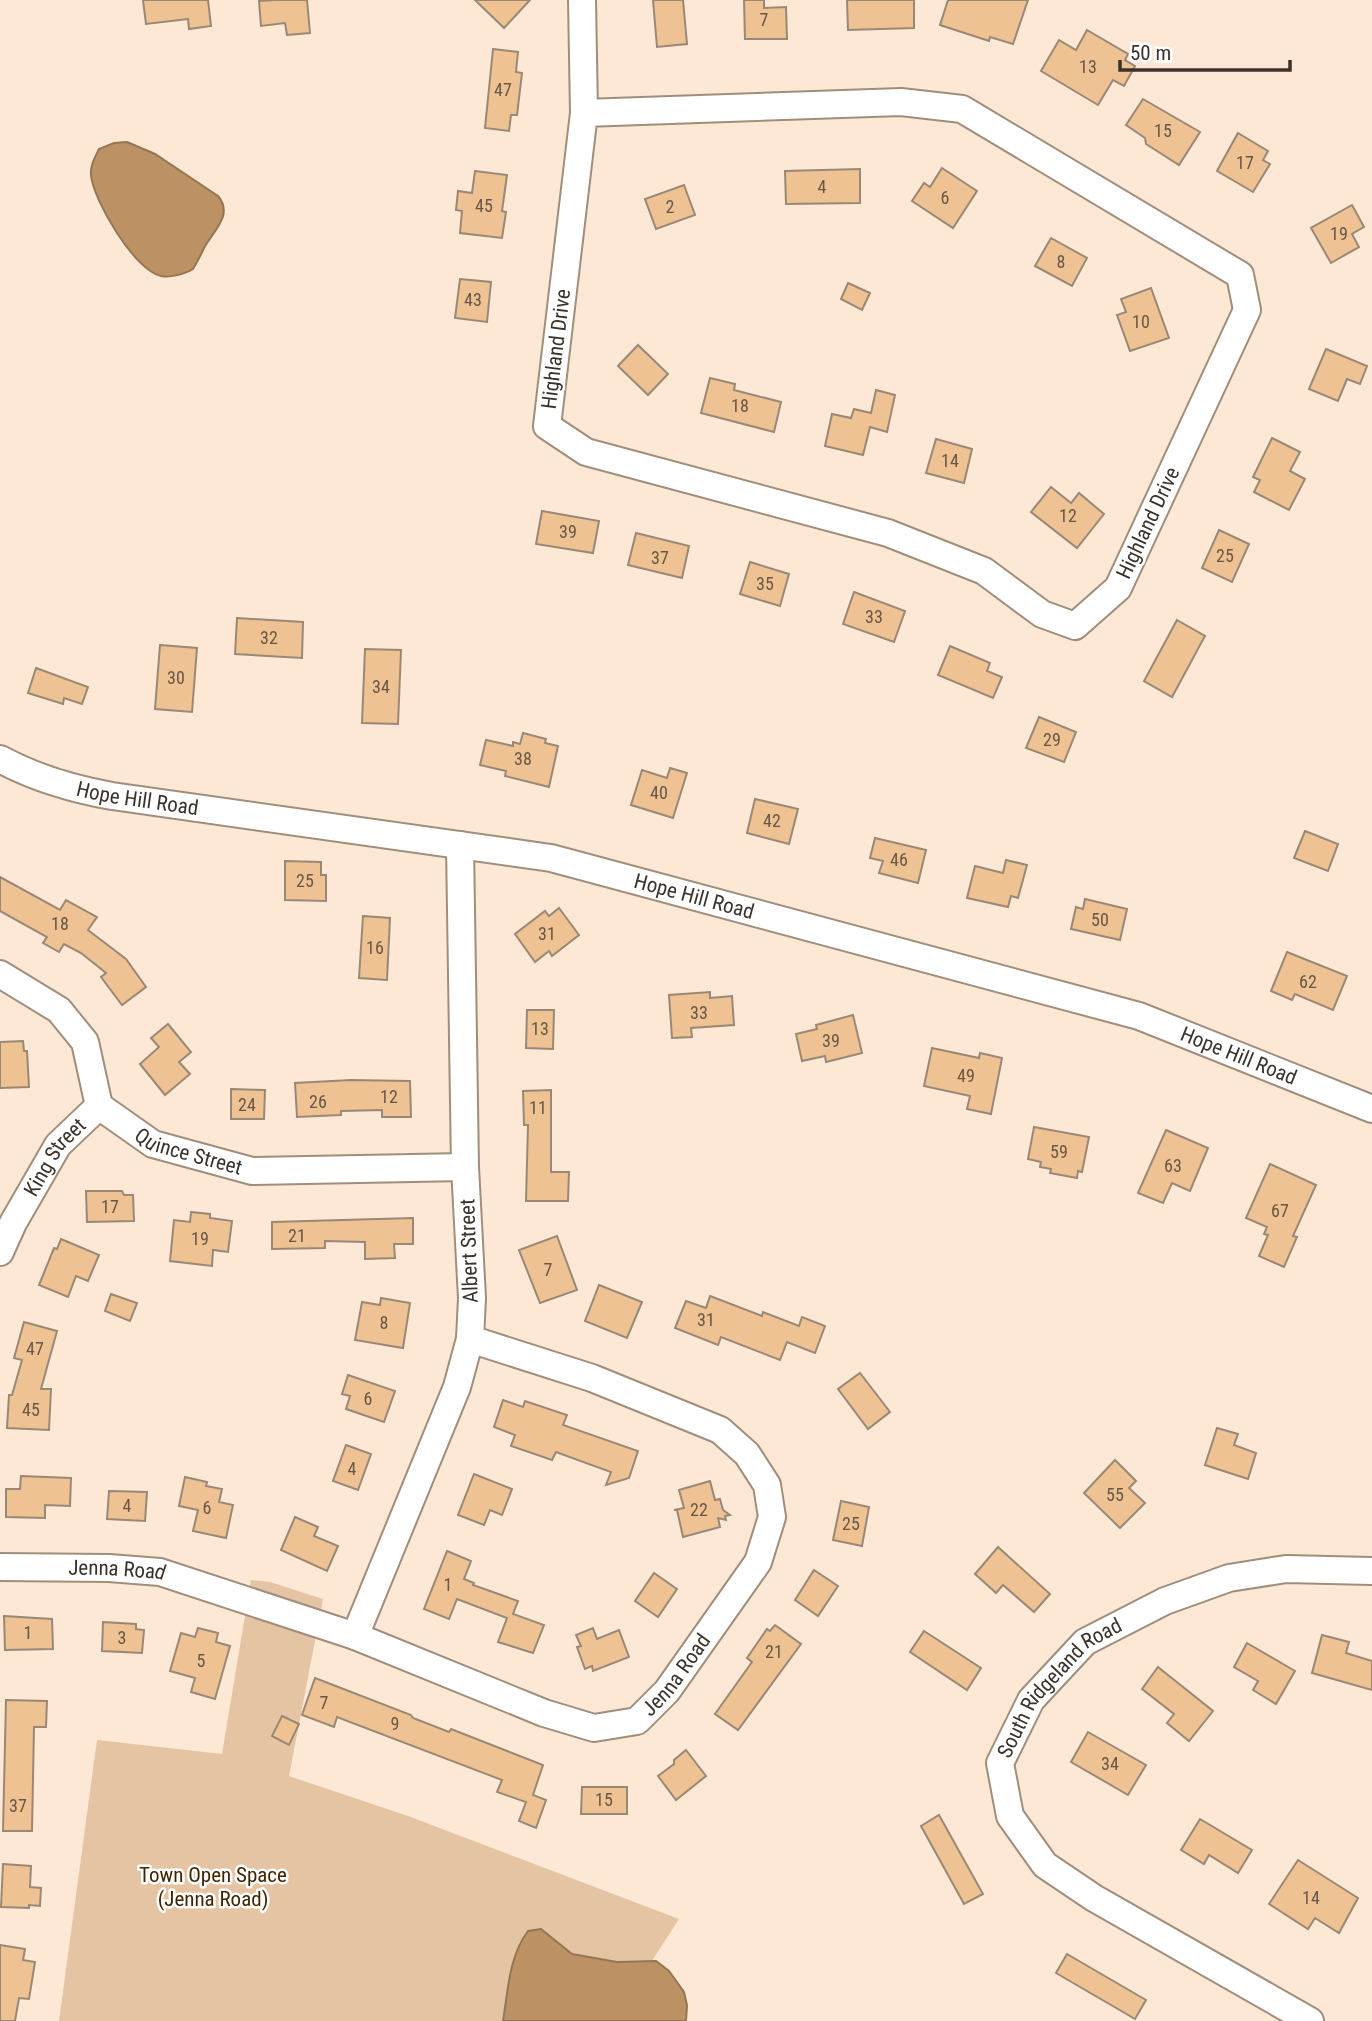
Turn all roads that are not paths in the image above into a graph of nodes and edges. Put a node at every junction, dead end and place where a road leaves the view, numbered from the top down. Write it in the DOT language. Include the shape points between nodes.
graph roads {
  1 [pos="582,0"];
  2 [pos="584,113"];
  3 [pos="0,759"];
  4 [pos="460,845"];
  5 [pos="0,974"];
  6 [pos="1371,1105"];
  7 [pos="99,1106"];
  8 [pos="465,1167"];
  9 [pos="0,1252"];
  10 [pos="470,1339"];
  11 [pos="0,1567"];
  12 [pos="1372,1571"];
  13 [pos="355,1636"];
  14 [pos="1310,2021"];
  1 -- 2 [label="street, Highland Drive"];
  2 -- 2 [label="street, Highland Drive" via="901,102 962,109 1240,275 1247,310 1118,588 1075,626 1042,614 984,571 888,533 586,452 547,426"];
  3 -- 4 [label="street, Hope Hill Road" via="87,792"];
  4 -- 6 [label="street, Hope Hill Road" via="551,858 1139,1016"];
  4 -- 8 [label="street, Albert Street"];
  5 -- 7 [label="street" via="59,1010 85,1042"];
  7 -- 8 [label="street, Quince Street" via="153,1144 252,1171"];
  7 -- 9 [label="street, King Street" via="58,1145"];
  8 -- 10 [label="street, Albert Street"];
  10 -- 13 [label="street, Albert Street" via="457,1387"];
  10 -- 13 [label="street, Jenna Road" via="592,1378 720,1430 747,1454 767,1485 772,1517 758,1562 667,1691 637,1721 594,1728 544,1713"];
  11 -- 13 [label="street, Jenna Road" via="160,1572"];
  12 -- 14 [label="street, South Ridgeland Road" via="1286,1569 1228,1578 1165,1601 1108,1630 1085,1642 1031,1700 1000,1763 1010,1816 1045,1865 1094,1898"];
}
